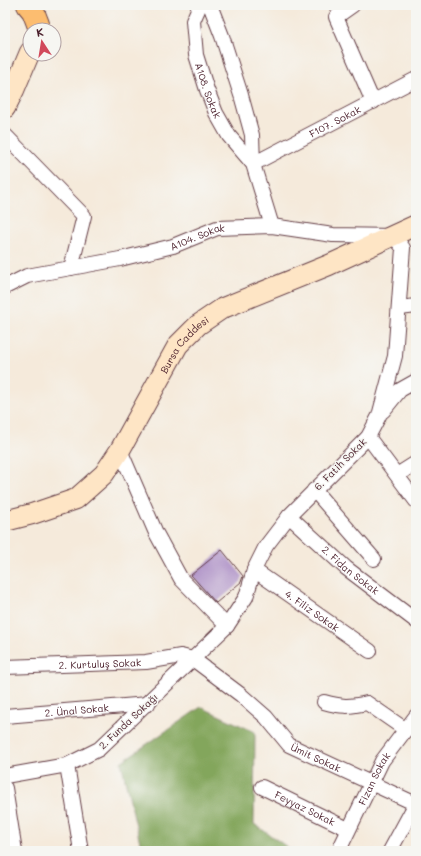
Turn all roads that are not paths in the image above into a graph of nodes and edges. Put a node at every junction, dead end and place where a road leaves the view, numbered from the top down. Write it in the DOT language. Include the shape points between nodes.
graph roads {
  1 [pos="28,5"];
  2 [pos="200,5"];
  3 [pos="210,5"];
  4 [pos="353,5"];
  5 [pos="39,20"];
  6 [pos="26,62"];
  7 [pos="416,79"];
  8 [pos="373,102"];
  9 [pos="5,108"];
  10 [pos="5,135"];
  11 [pos="253,164"];
  12 [pos="416,225"];
  13 [pos="272,226"];
  14 [pos="404,243"];
  15 [pos="71,268"];
  16 [pos="5,286"];
  17 [pos="416,306"];
  18 [pos="400,308"];
  19 [pos="416,381"];
  20 [pos="380,416"];
  21 [pos="368,436"];
  22 [pos="120,450"];
  23 [pos="416,463"];
  24 [pos="397,475"];
  25 [pos="314,490"];
  26 [pos="416,501"];
  27 [pos="288,516"];
  28 [pos="5,521"];
  29 [pos="374,559"];
  30 [pos="254,570"];
  31 [pos="416,621"];
  32 [pos="227,626"];
  33 [pos="370,651"];
  34 [pos="194,659"];
  35 [pos="5,667"];
  36 [pos="324,702"];
  37 [pos="148,704"];
  38 [pos="5,716"];
  39 [pos="416,716"];
  40 [pos="406,730"];
  41 [pos="67,765"];
  42 [pos="5,776"];
  43 [pos="370,783"];
  44 [pos="262,786"];
  45 [pos="5,788"];
  46 [pos="416,804"];
  47 [pos="348,829"];
  48 [pos="340,846"];
  49 [pos="15,851"];
  50 [pos="81,851"];
  51 [pos="390,851"];
  1 -- 5 [label="main road"];
  2 -- 11 [label="street, A108. Sokak" via="193,21 196,55 207,90 228,136"];
  3 -- 11 [label="street, A108. Sokak" via="252,135"];
  4 -- 8 [label="street" via="336,17"];
  6 -- 9 [label="main road"];
  7 -- 8 [label="street, F107. Sokak"];
  8 -- 11 [label="street, F107. Sokak"];
  10 -- 15 [label="street" via="84,216"];
  11 -- 13 [label="street, A108. Sokak"];
  12 -- 14 [label="main road, Bursa Caddesi"];
  13 -- 14 [label="street, A104. Sokak"];
  13 -- 15 [label="street, A104. Sokak" via="217,228 173,246"];
  14 -- 18 [label="street, 6. Fatih Sokak"];
  14 -- 22 [label="main road, Bursa Caddesi" via="329,265 223,308 198,325 178,345"];
  15 -- 16 [label="street, A104. Sokak" via="27,276"];
  17 -- 18 [label="street"];
  18 -- 20 [label="street, 6. Fatih Sokak" via="395,356"];
  19 -- 20 [label="street" via="400,390"];
  20 -- 21 [label="street, 6. Fatih Sokak"];
  21 -- 24 [label="street"];
  21 -- 25 [label="street, 6. Fatih Sokak"];
  22 -- 28 [label="main road, Bursa Caddesi" via="104,474 76,499"];
  22 -- 32 [label="street" via="156,533 181,579"];
  23 -- 24 [label="street"];
  24 -- 26 [label="street"];
  25 -- 27 [label="street, 6. Fatih Sokak"];
  25 -- 29 [label="street"];
  27 -- 30 [label="street, 6. Fatih Sokak" via="266,546"];
  27 -- 31 [label="street, 2. Fidan Sokak" via="346,568"];
  30 -- 32 [label="street, 6. Fatih Sokak" via="246,597"];
  30 -- 33 [label="street, 4. Filiz Sokak"];
  32 -- 34 [label="street, 6. Fatih Sokak"];
  34 -- 35 [label="street, 2. Kurtuluş Sokak" via="181,656 146,662"];
  34 -- 37 [label="street, 2. Funda Sokağı"];
  34 -- 43 [label="street, Ümit Sokak" via="241,695 290,745"];
  36 -- 40 [label="street" via="352,707 367,703"];
  37 -- 38 [label="street, 2. Ünal Sokak"];
  37 -- 41 [label="street, 2. Funda Sokağı" via="99,749"];
  39 -- 40 [label="street, Fizan Sokak"];
  40 -- 43 [label="street, Fizan Sokak" via="382,761"];
  41 -- 42 [label="street, 2. Funda Sokağı"];
  41 -- 50 [label="street"];
  43 -- 46 [label="street, Ümit Sokak"];
  43 -- 47 [label="street, Fizan Sokak"];
  44 -- 47 [label="street, Feyyaz Sokak"];
  45 -- 49 [label="street"];
  46 -- 51 [label="street"];
  47 -- 48 [label="street, Fizan Sokak"];
}
